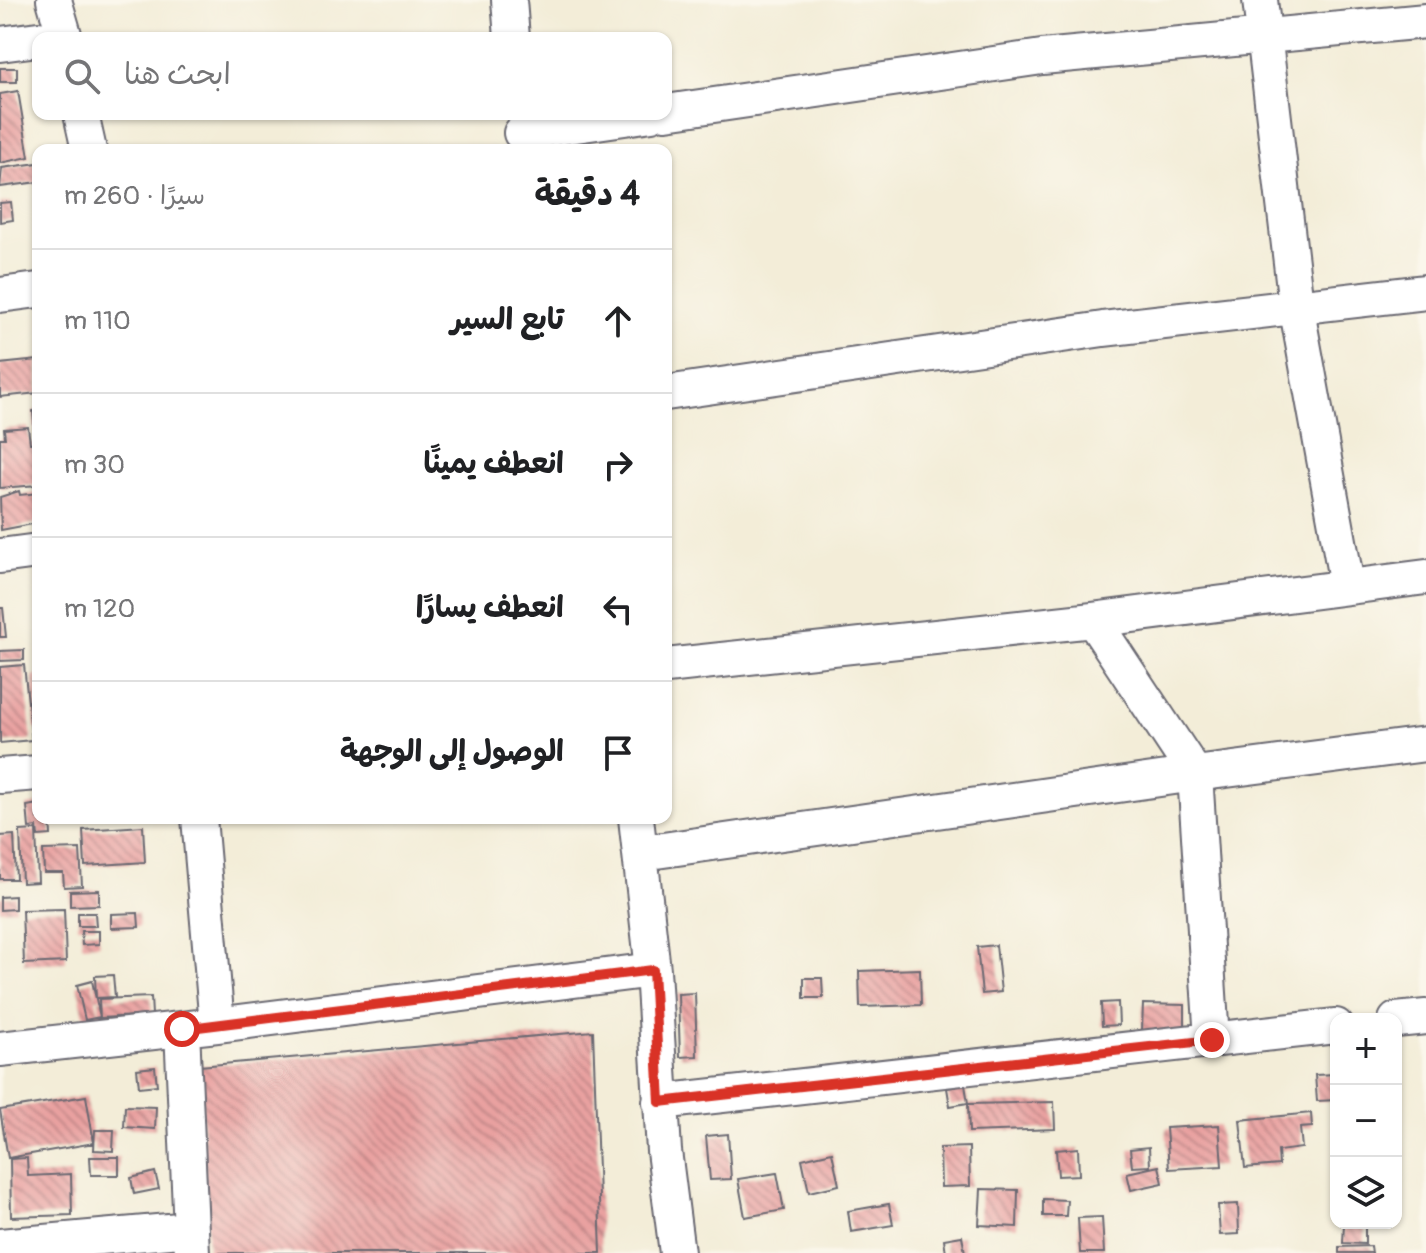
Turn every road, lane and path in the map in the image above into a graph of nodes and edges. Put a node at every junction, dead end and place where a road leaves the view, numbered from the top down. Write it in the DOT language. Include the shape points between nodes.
graph roads {
  1 [pos="54,0"];
  2 [pos="509,0"];
  3 [pos="1260,0"];
  4 [pos="1426,21"];
  5 [pos="54,32"];
  6 [pos="512,32"];
  7 [pos="1263,37"];
  8 [pos="32,40"];
  9 [pos="0,44"];
  10 [pos="672,111"];
  11 [pos="82,120"];
  12 [pos="608,120"];
  13 [pos="521,132"];
  14 [pos="88,144"];
  15 [pos="32,291"];
  16 [pos="1426,292"];
  17 [pos="0,295"];
  18 [pos="1296,305"];
  19 [pos="672,392"];
  20 [pos="32,552"];
  21 [pos="0,556"];
  22 [pos="1426,577"];
  23 [pos="1347,585"];
  24 [pos="1093,620"];
  25 [pos="672,665"];
  26 [pos="1426,744"];
  27 [pos="32,773"];
  28 [pos="1195,774"];
  29 [pos="0,776"];
  30 [pos="200,824"];
  31 [pos="637,824"];
  32 [pos="642,853"];
  33 [pos="653,970"];
  34 [pos="1426,1017"];
  35 [pos="1402,1019"];
  36 [pos="217,1025"];
  37 [pos="1330,1027"];
  38 [pos="182,1029"];
  39 [pos="1212,1040"];
  40 [pos="0,1049"];
  41 [pos="660,1102"];
  42 [pos="191,1241"];
  43 [pos="0,1246"];
  44 [pos="677,1253"];
  1 -- 5 [label="street"];
  2 -- 6 [label="street"];
  3 -- 7 [label="street"];
  4 -- 7 [label="street"];
  7 -- 10 [label="street" via="1042,57"];
  7 -- 18 [label="street"];
  8 -- 9 [label="street"];
  11 -- 14 [label="street"];
  12 -- 13 [label="street"];
  15 -- 17 [label="street"];
  16 -- 18 [label="street"];
  18 -- 19 [label="street"];
  18 -- 23 [label="street"];
  20 -- 21 [label="street"];
  22 -- 23 [label="street"];
  23 -- 24 [label="street"];
  24 -- 25 [label="street"];
  24 -- 28 [label="street"];
  26 -- 28 [label="street"];
  27 -- 29 [label="street"];
  28 -- 32 [label="street"];
  28 -- 39 [label="street"];
  30 -- 36 [label="street"];
  31 -- 32 [label="street"];
  32 -- 33 [label="street"];
  33 -- 36 [label="street"];
  33 -- 41 [label="street"];
  34 -- 35 [label="street"];
  36 -- 38 [label="street"];
  37 -- 39 [label="street"];
  38 -- 40 [label="street"];
  38 -- 42 [label="street"];
  39 -- 41 [label="street"];
  41 -- 44 [label="street"];
  42 -- 43 [label="street"];
}
